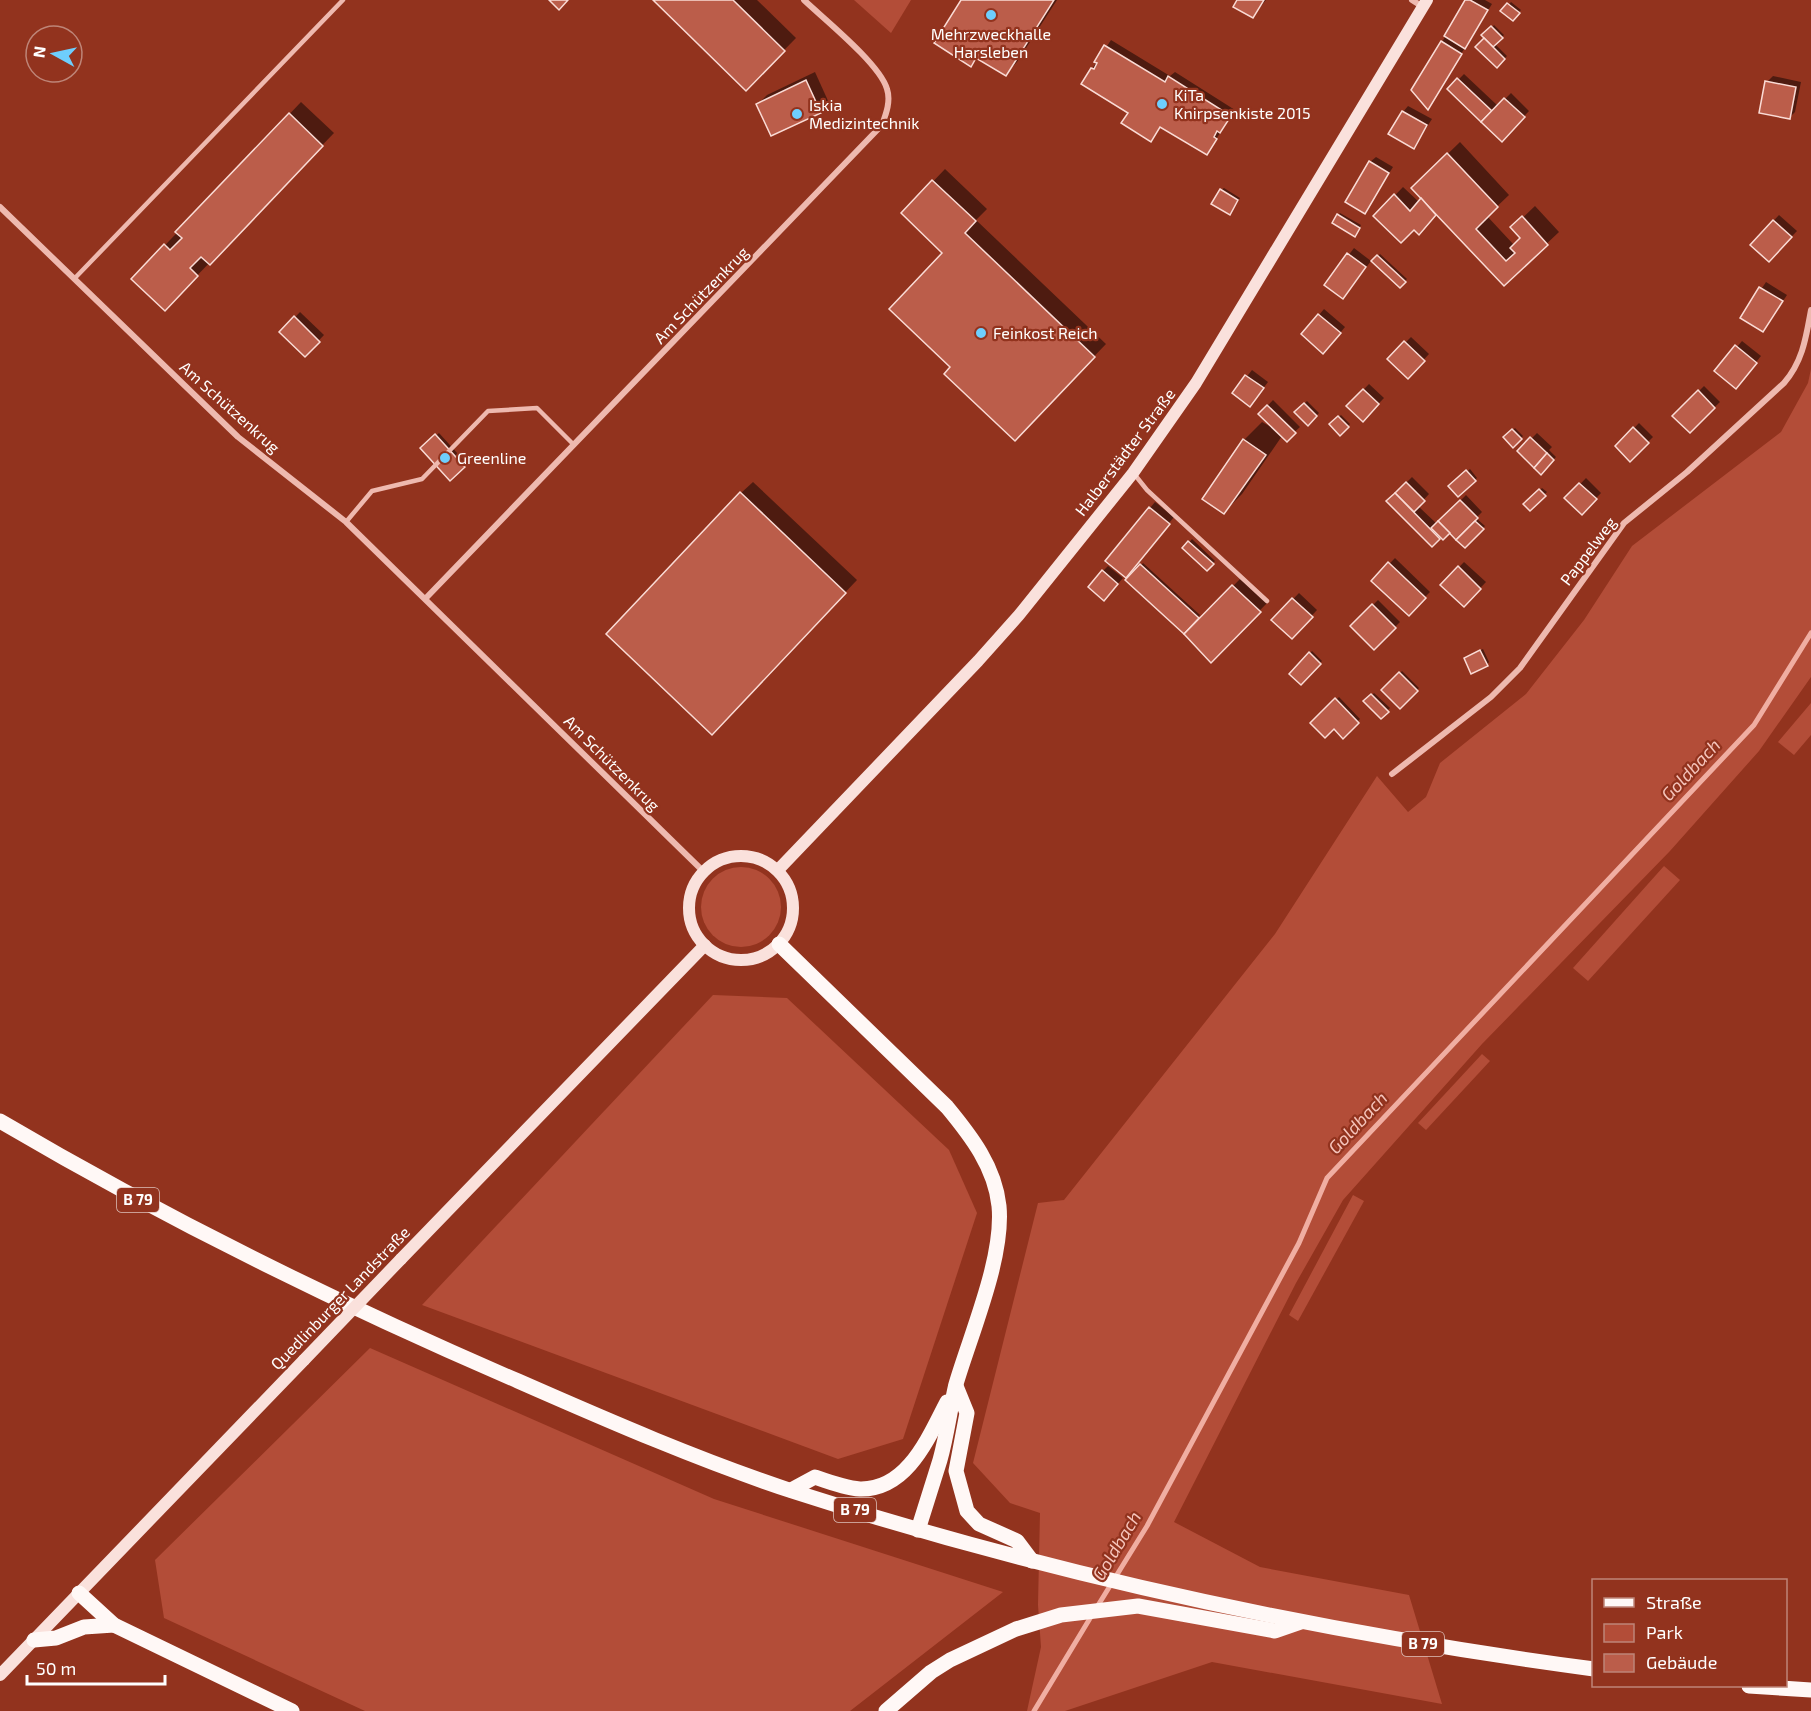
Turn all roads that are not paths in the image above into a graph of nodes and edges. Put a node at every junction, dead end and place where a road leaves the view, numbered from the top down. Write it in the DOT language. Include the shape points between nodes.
graph roads {
  1 [pos="343,0"];
  2 [pos="804,0"];
  3 [pos="1421,2"];
  4 [pos="0,207"];
  5 [pos="75,278"];
  6 [pos="1811,310"];
  7 [pos="574,445"];
  8 [pos="1133,473"];
  9 [pos="346,522"];
  10 [pos="426,598"];
  11 [pos="1267,601"];
  12 [pos="1392,774"];
  13 [pos="778,870"];
  14 [pos="703,872"];
  15 [pos="778,944"];
  16 [pos="705,945"];
  17 [pos="0,1121"];
  18 [pos="956,1386"];
  19 [pos="791,1490"];
  20 [pos="918,1530"];
  21 [pos="1032,1561"];
  22 [pos="79,1593"];
  23 [pos="1301,1622"];
  24 [pos="114,1625"];
  25 [pos="34,1640"];
  26 [pos="1592,1669"];
  27 [pos="0,1675"];
  28 [pos="1764,1687"];
  29 [pos="1811,1690"];
  30 [pos="292,1711"];
  31 [pos="886,1711"];
  1 -- 5 [label="lane"];
  2 -- 7 [label="street, Am Schützenkrug" via="876,70 887,89 889,107 882,125"];
  3 -- 8 [label="main road, Halberstädter Straße" via="1202,373"];
  4 -- 5 [label="street, Am Schützenkrug"];
  5 -- 9 [label="street, Am Schützenkrug" via="238,437"];
  6 -- 12 [label="street, Pappelweg" via="1803,353 1784,383 1687,472 1624,523 1513,675 1491,697"];
  7 -- 9 [label="lane" via="537,408 489,411 422,478 372,491"];
  7 -- 10 [label="street, Am Schützenkrug"];
  8 -- 11 [label="lane"];
  8 -- 13 [label="main road, Halberstädter Straße" via="978,661"];
  9 -- 10 [label="street, Am Schützenkrug"];
  10 -- 14 [label="street, Am Schützenkrug"];
  13 -- 14 [label="main road" via="767,862 740,855 727,857"];
  13 -- 15 [label="main road" via="790,890 794,913"];
  14 -- 16 [label="main road" via="692,891 690,914 692,926"];
  15 -- 16 [label="main road" via="748,960 725,957"];
  15 -- 18 [label="main road" via="947,1107 972,1138 994,1180 999,1234"];
  16 -- 22 [label="main road, Quedlinburger Landstraße, bridge"];
  17 -- 19 [label="main road, B 79" via="150,1206 334,1300 621,1426"];
  18 -- 19 [label="main road" via="920,1452 897,1476 884,1484 860,1489 815,1477"];
  18 -- 20 [label="main road" via="940,1460"];
  18 -- 21 [label="main road" via="967,1413 956,1471 967,1511 979,1524 1017,1541"];
  19 -- 20 [label="main road, B 79"];
  20 -- 21 [label="main road, B 79"];
  21 -- 23 [label="main road, B 79"];
  22 -- 24 [label="main road"];
  22 -- 25 [label="main road, Quedlinburger Landstraße"];
  23 -- 26 [label="main road, B 79"];
  23 -- 31 [label="main road" via="1275,1631 1138,1606 1061,1615 1016,1629 950,1660"];
  24 -- 25 [label="main road" via="84,1627 56,1638"];
  24 -- 30 [label="main road"];
  25 -- 27 [label="main road, Quedlinburger Landstraße"];
  28 -- 29 [label="main road"];
}
